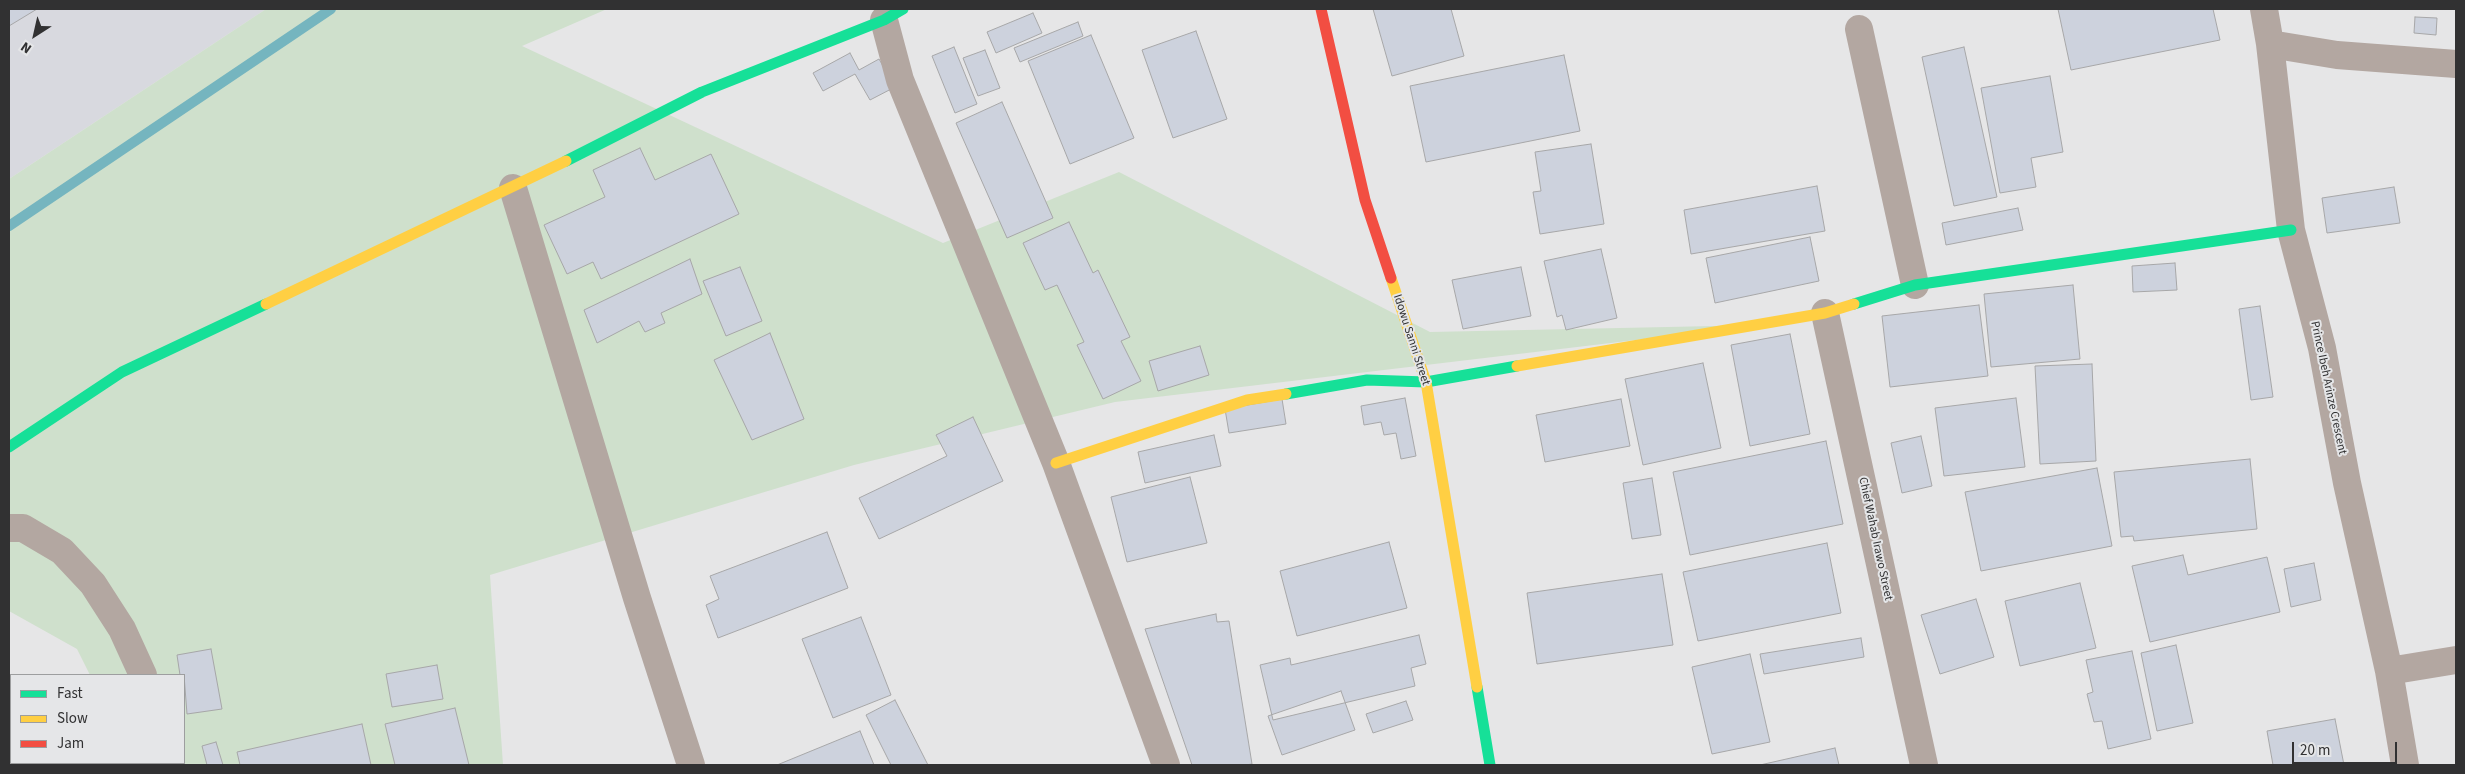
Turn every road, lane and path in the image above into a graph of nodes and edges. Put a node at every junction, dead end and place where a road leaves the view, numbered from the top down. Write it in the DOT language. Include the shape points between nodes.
graph roads {
  1 [pos="1321,9"];
  2 [pos="2264,9"];
  3 [pos="893,15"];
  4 [pos="1858,29"];
  5 [pos="2270,44"];
  6 [pos="2456,64"];
  7 [pos="513,188"];
  8 [pos="2291,230"];
  9 [pos="1915,285"];
  10 [pos="1825,313"];
  11 [pos="1426,382"];
  12 [pos="9,447"];
  13 [pos="1056,462"];
  14 [pos="9,528"];
  15 [pos="2456,660"];
  16 [pos="2389,671"];
  17 [pos="143,674"];
  18 [pos="691,765"];
  19 [pos="1166,765"];
  20 [pos="1490,765"];
  21 [pos="1924,765"];
  22 [pos="2405,765"];
  1 -- 11 [label="street, Idowu Sanni Street" via="1365,200"];
  2 -- 5 [label="street, Prince Ibeh Arinze Crescent"];
  3 -- 7 [label="street" via="702,92"];
  3 -- 13 [label="street" via="900,80"];
  4 -- 9 [label="street"];
  5 -- 6 [label="street" via="2337,55"];
  5 -- 8 [label="street, Prince Ibeh Arinze Crescent"];
  7 -- 12 [label="street" via="122,372"];
  7 -- 18 [label="street" via="636,598"];
  8 -- 9 [label="street"];
  8 -- 16 [label="street, Prince Ibeh Arinze Crescent" via="2322,348 2347,483"];
  9 -- 10 [label="street"];
  10 -- 11 [label="street"];
  10 -- 21 [label="street, Chief Wahab Irawo Street"];
  11 -- 13 [label="street" via="1367,380 1247,400"];
  11 -- 20 [label="street, Idowu Sanni Street"];
  13 -- 19 [label="street"];
  14 -- 17 [label="street" via="24,528 62,551 93,584 122,629"];
  15 -- 16 [label="street"];
  16 -- 22 [label="street, Prince Ibeh Arinze Crescent"];
}
